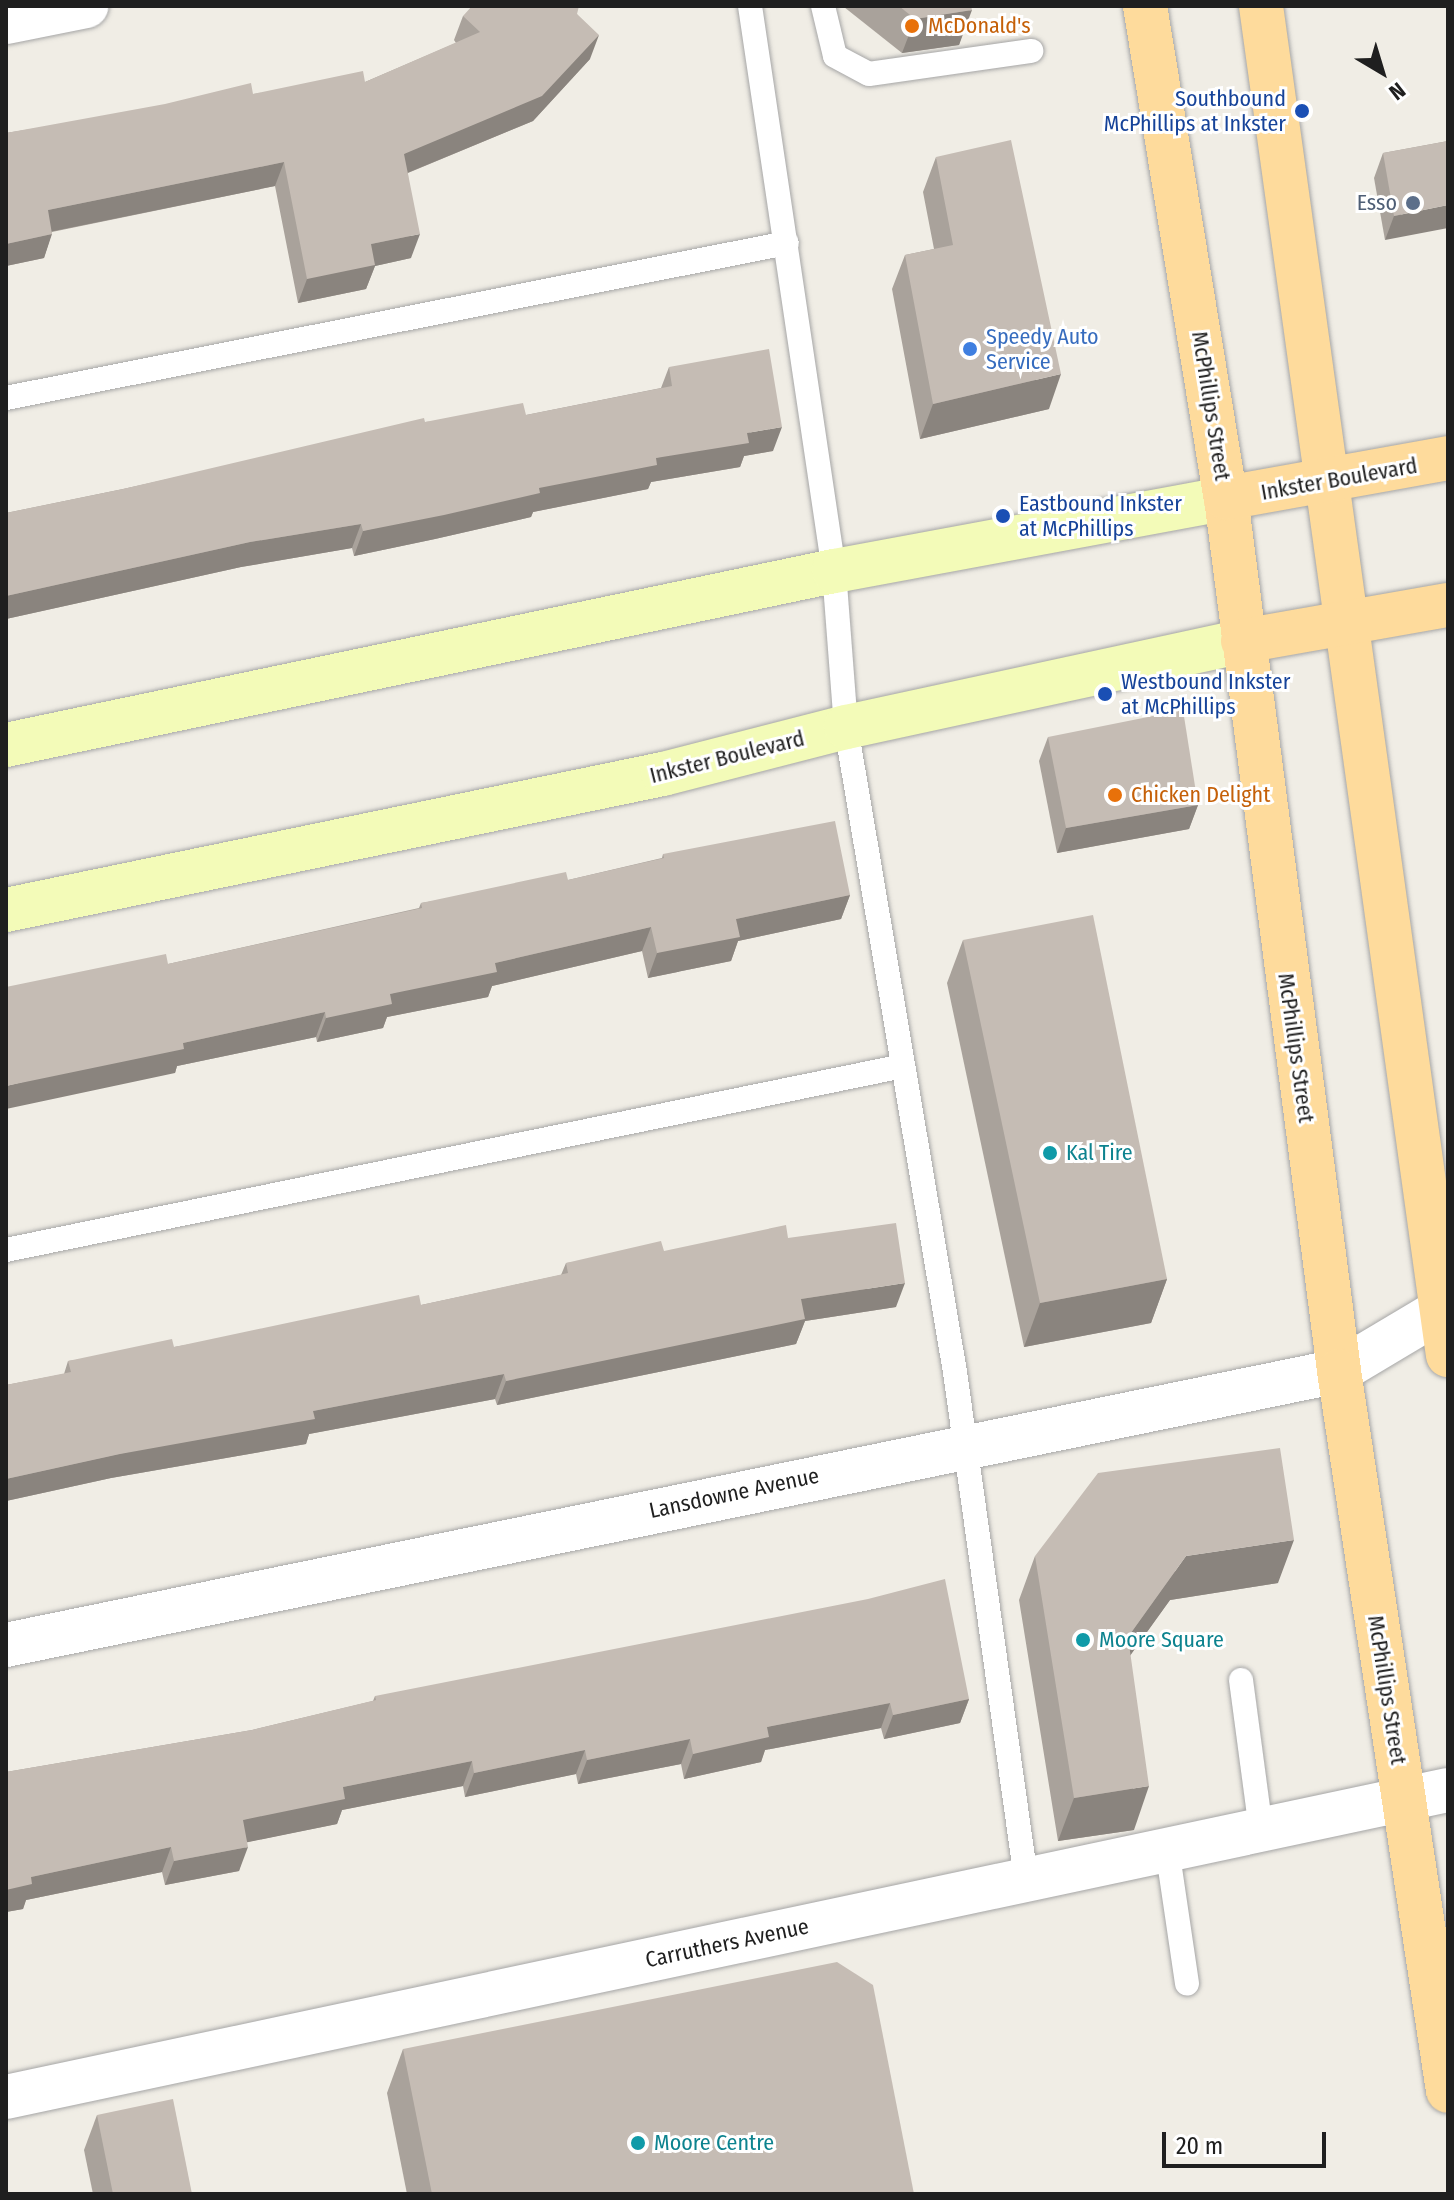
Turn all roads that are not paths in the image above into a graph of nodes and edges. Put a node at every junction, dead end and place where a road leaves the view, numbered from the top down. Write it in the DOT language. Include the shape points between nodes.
graph roads {
  1 [pos="86,6"];
  2 [pos="750,6"];
  3 [pos="823,6"];
  4 [pos="1145,6"];
  5 [pos="1261,6"];
  6 [pos="6,22"];
  7 [pos="1031,51"];
  8 [pos="787,243"];
  9 [pos="6,398"];
  10 [pos="1448,458"];
  11 [pos="1329,483"];
  12 [pos="1226,498"];
  13 [pos="834,571"];
  14 [pos="1448,605"];
  15 [pos="1348,624"];
  16 [pos="1243,641"];
  17 [pos="846,727"];
  18 [pos="6,745"];
  19 [pos="6,910"];
  20 [pos="903,1066"];
  21 [pos="6,1250"];
  22 [pos="1444,1307"];
  23 [pos="1448,1355"];
  24 [pos="1339,1371"];
  25 [pos="965,1445"];
  26 [pos="6,1645"];
  27 [pos="1241,1680"];
  28 [pos="1448,1790"];
  29 [pos="1404,1798"];
  30 [pos="1261,1830"];
  31 [pos="1167,1848"];
  32 [pos="1026,1879"];
  33 [pos="1187,1984"];
  34 [pos="1448,2091"];
  35 [pos="6,2097"];
  1 -- 6 [label="street"];
  2 -- 8 [label="lane"];
  3 -- 7 [label="lane" via="835,56 869,74"];
  4 -- 12 [label="main road, McPhillips Street"];
  5 -- 11 [label="main road"];
  8 -- 9 [label="lane"];
  8 -- 13 [label="lane"];
  10 -- 11 [label="main road, Inkster Boulevard"];
  11 -- 12 [label="main road, Inkster Boulevard"];
  11 -- 15 [label="main road"];
  12 -- 13 [label="main road, Inkster Boulevard"];
  12 -- 16 [label="main road, McPhillips Street"];
  13 -- 17 [label="lane"];
  13 -- 18 [label="main road, Inkster Boulevard"];
  14 -- 15 [label="main road, Inkster Boulevard"];
  15 -- 16 [label="main road, Inkster Boulevard"];
  15 -- 22 [label="main road"];
  16 -- 17 [label="main road, Inkster Boulevard"];
  16 -- 24 [label="main road, McPhillips Street"];
  17 -- 19 [label="main road, Inkster Boulevard" via="663,774"];
  17 -- 20 [label="lane"];
  20 -- 21 [label="lane"];
  20 -- 25 [label="lane"];
  22 -- 23 [label="main road"];
  22 -- 24 [label="street, Lansdowne Avenue"];
  24 -- 25 [label="street, Lansdowne Avenue"];
  24 -- 29 [label="main road, McPhillips Street"];
  25 -- 26 [label="street, Lansdowne Avenue"];
  25 -- 32 [label="lane"];
  27 -- 30 [label="lane"];
  28 -- 29 [label="street, Carruthers Avenue"];
  29 -- 30 [label="street, Carruthers Avenue"];
  29 -- 34 [label="main road, McPhillips Street"];
  30 -- 31 [label="street, Carruthers Avenue"];
  31 -- 32 [label="street, Carruthers Avenue"];
  31 -- 33 [label="lane"];
  32 -- 35 [label="street, Carruthers Avenue"];
}
